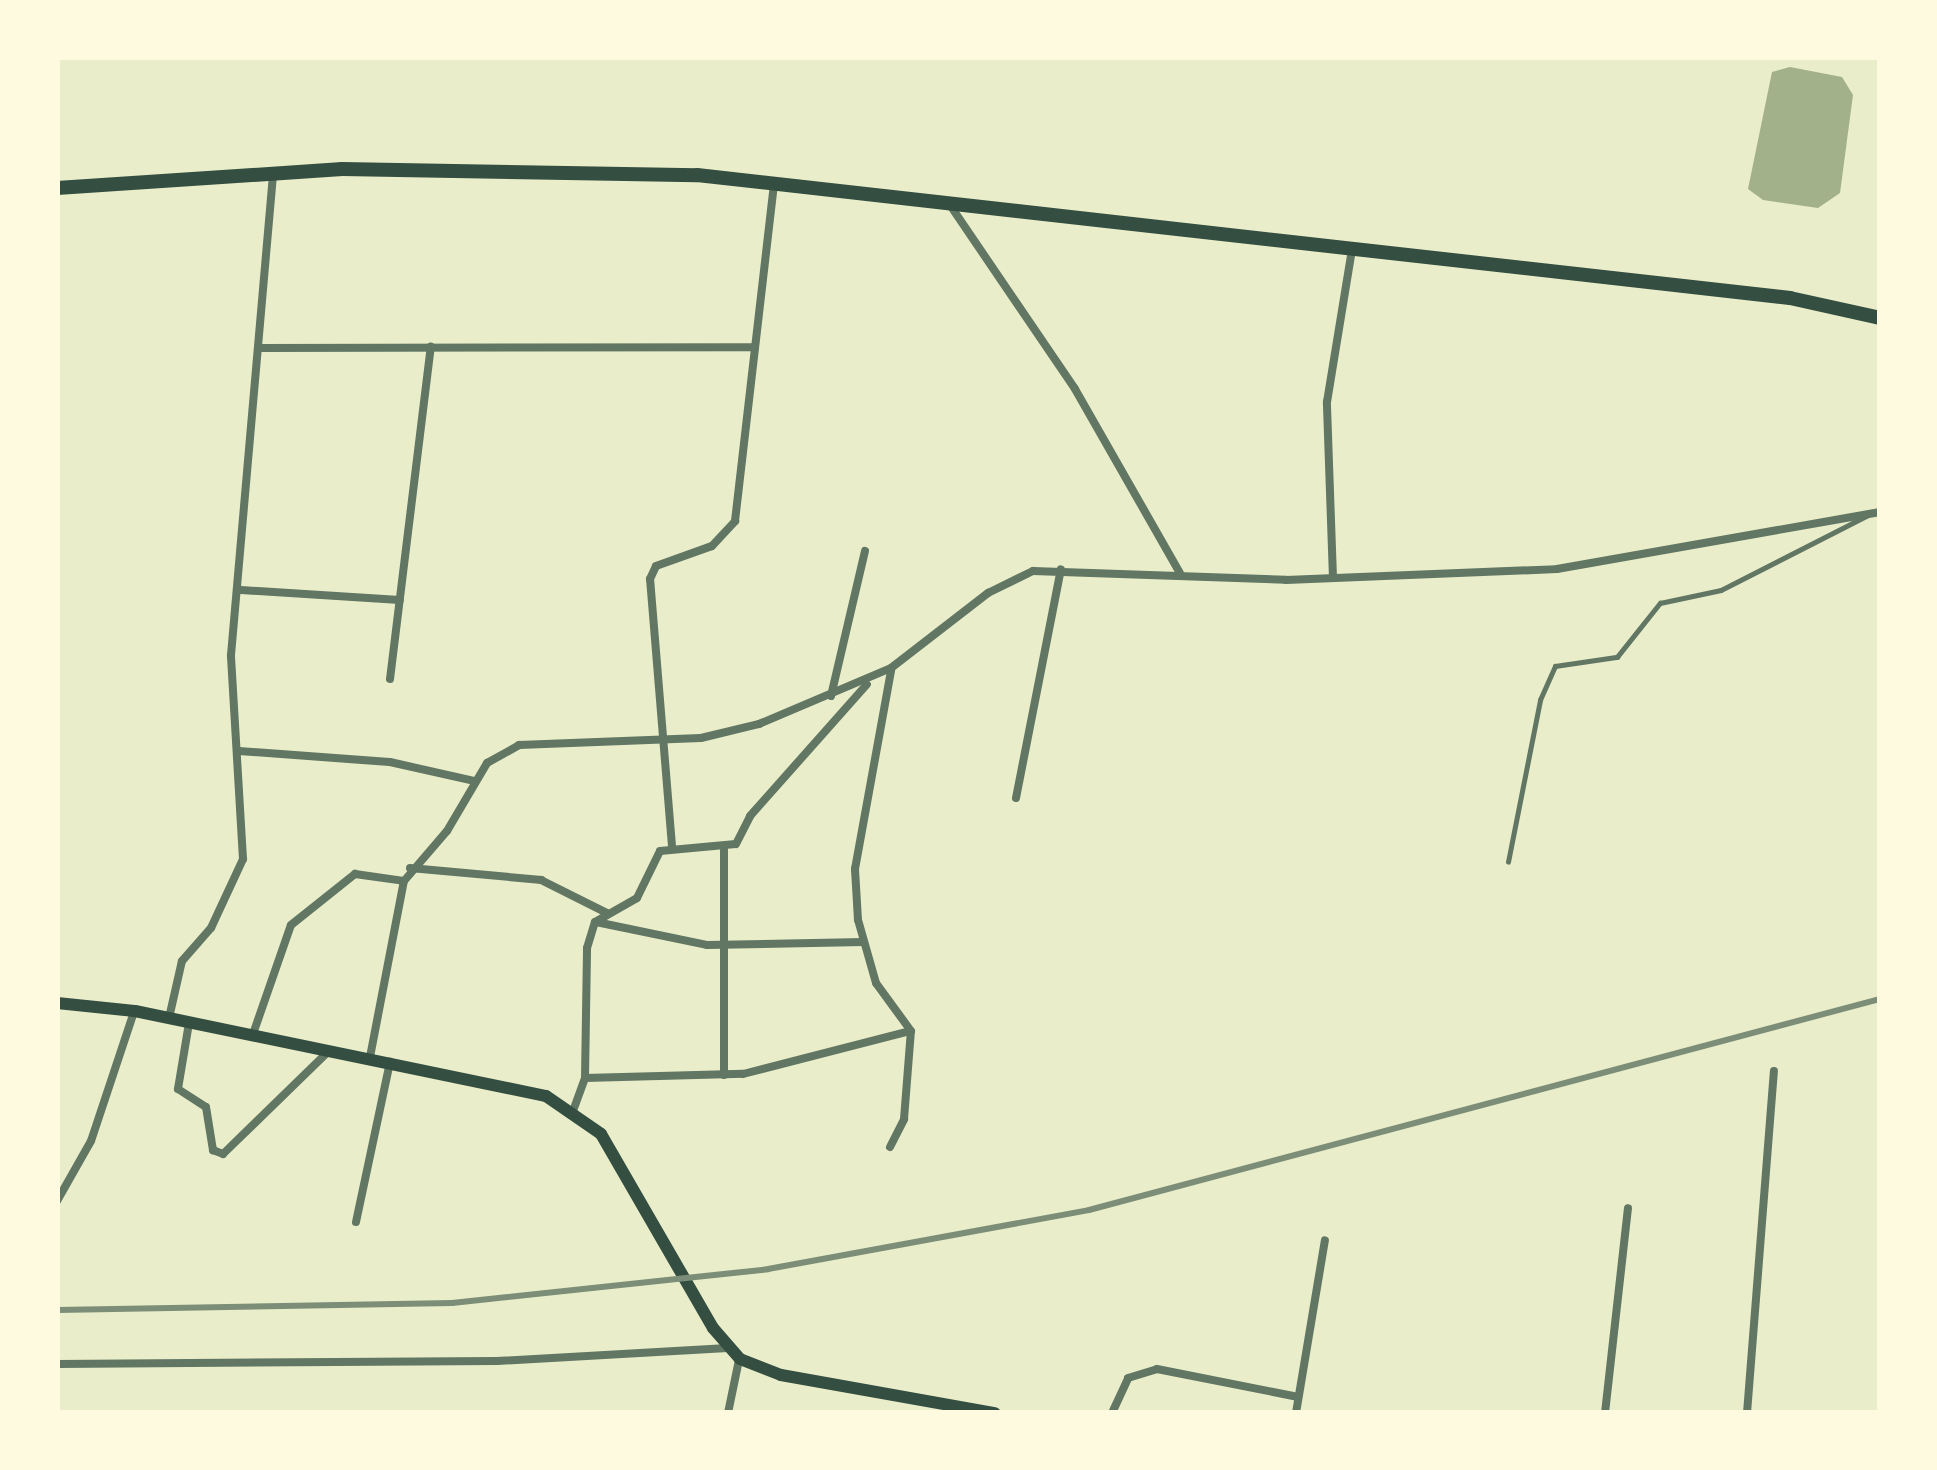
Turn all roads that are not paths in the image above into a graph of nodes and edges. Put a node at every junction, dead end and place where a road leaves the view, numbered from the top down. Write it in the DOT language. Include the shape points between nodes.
graph roads {
  1 [pos="273,173"];
  2 [pos="774,184"];
  3 [pos="57,188"];
  4 [pos="949,203"];
  5 [pos="1352,249"];
  6 [pos="1880,318"];
  7 [pos="754,346"];
  8 [pos="431,347"];
  9 [pos="260,348"];
  10 [pos="1880,512"];
  11 [pos="1866,517"];
  12 [pos="865,551"];
  13 [pos="1061,569"];
  14 [pos="1180,574"];
  15 [pos="1334,578"];
  16 [pos="241,590"];
  17 [pos="400,601"];
  18 [pos="891,668"];
  19 [pos="873,677"];
  20 [pos="390,679"];
  21 [pos="830,697"];
  22 [pos="667,740"];
  23 [pos="238,751"];
  24 [pos="475,781"];
  25 [pos="1016,798"];
  26 [pos="672,846"];
  27 [pos="724,850"];
  28 [pos="1508,862"];
  29 [pos="410,868"];
  30 [pos="404,880"];
  31 [pos="608,914"];
  32 [pos="595,922"];
  33 [pos="864,942"];
  34 [pos="724,946"];
  35 [pos="57,1003"];
  36 [pos="134,1011"];
  37 [pos="169,1018"];
  38 [pos="189,1022"];
  39 [pos="911,1031"];
  40 [pos="253,1034"];
  41 [pos="331,1049"];
  42 [pos="370,1057"];
  43 [pos="390,1060"];
  44 [pos="1774,1071"];
  45 [pos="724,1075"];
  46 [pos="585,1078"];
  47 [pos="573,1111"];
  48 [pos="890,1147"];
  49 [pos="57,1201"];
  50 [pos="1628,1208"];
  51 [pos="356,1222"];
  52 [pos="1325,1240"];
  53 [pos="735,1353"];
  54 [pos="57,1364"];
  55 [pos="1298,1397"];
  56 [pos="945,1409"];
  57 [pos="728,1413"];
  58 [pos="995,1413"];
  59 [pos="1112,1413"];
  60 [pos="1296,1413"];
  61 [pos="1605,1413"];
  62 [pos="1748,1413"];
  1 -- 2 [label="main road" via="698,175"];
  1 -- 3 [label="main road"];
  1 -- 9 [label="street"];
  2 -- 4 [label="main road"];
  2 -- 7 [label="street"];
  4 -- 5 [label="main road"];
  4 -- 14 [label="street" via="1075,388"];
  5 -- 6 [label="main road" via="1790,298"];
  5 -- 15 [label="street" via="1327,402"];
  7 -- 8 [label="street"];
  7 -- 22 [label="street" via="734,521 726,536 656,566 650,579"];
  8 -- 9 [label="street"];
  8 -- 17 [label="street"];
  9 -- 16 [label="street"];
  10 -- 11 [label="street"];
  11 -- 15 [label="street" via="1618,562"];
  11 -- 28 [label="lane" via="1721,590 1660,602 1617,657 1555,666 1540,700"];
  12 -- 21 [label="street"];
  13 -- 14 [label="street"];
  13 -- 18 [label="street" via="1009,580"];
  13 -- 25 [label="street"];
  14 -- 15 [label="street"];
  16 -- 17 [label="street"];
  16 -- 23 [label="street" via="230,680"];
  17 -- 20 [label="street"];
  18 -- 19 [label="street"];
  18 -- 33 [label="street" via="855,869"];
  19 -- 21 [label="street"];
  19 -- 27 [label="street"];
  21 -- 22 [label="street" via="728,734"];
  22 -- 24 [label="street" via="550,738 502,752"];
  22 -- 26 [label="street"];
  23 -- 24 [label="street" via="390,762"];
  23 -- 37 [label="street" via="246,820 238,882 182,961"];
  24 -- 29 [label="street" via="447,831"];
  26 -- 27 [label="street"];
  26 -- 31 [label="street" via="652,859 637,898"];
  27 -- 34 [label="street"];
  29 -- 30 [label="street"];
  29 -- 31 [label="street" via="541,880"];
  30 -- 40 [label="street" via="355,874 291,926"];
  30 -- 42 [label="street"];
  31 -- 32 [label="street"];
  32 -- 34 [label="street"];
  32 -- 46 [label="street" via="587,948"];
  33 -- 34 [label="street"];
  33 -- 39 [label="street" via="876,983"];
  34 -- 45 [label="street"];
  35 -- 36 [label="main road"];
  36 -- 37 [label="main road"];
  36 -- 49 [label="street" via="91,1142"];
  37 -- 38 [label="main road"];
  38 -- 40 [label="main road"];
  38 -- 41 [label="street" via="178,1089 206,1107 210,1143 223,1154"];
  39 -- 45 [label="street"];
  39 -- 48 [label="street" via="907,1102"];
  40 -- 41 [label="main road"];
  41 -- 42 [label="main road"];
  42 -- 43 [label="main road"];
  43 -- 47 [label="main road" via="546,1096"];
  43 -- 51 [label="street"];
  44 -- 62 [label="street"];
  45 -- 46 [label="street"];
  46 -- 47 [label="street"];
  47 -- 53 [label="main road" via="601,1134 712,1328"];
  50 -- 61 [label="street"];
  52 -- 55 [label="street"];
  53 -- 54 [label="street"];
  53 -- 56 [label="main road" via="781,1375"];
  53 -- 57 [label="street"];
  55 -- 59 [label="street" via="1156,1369 1128,1378"];
  55 -- 60 [label="street"];
  56 -- 58 [label="main road"];
}
